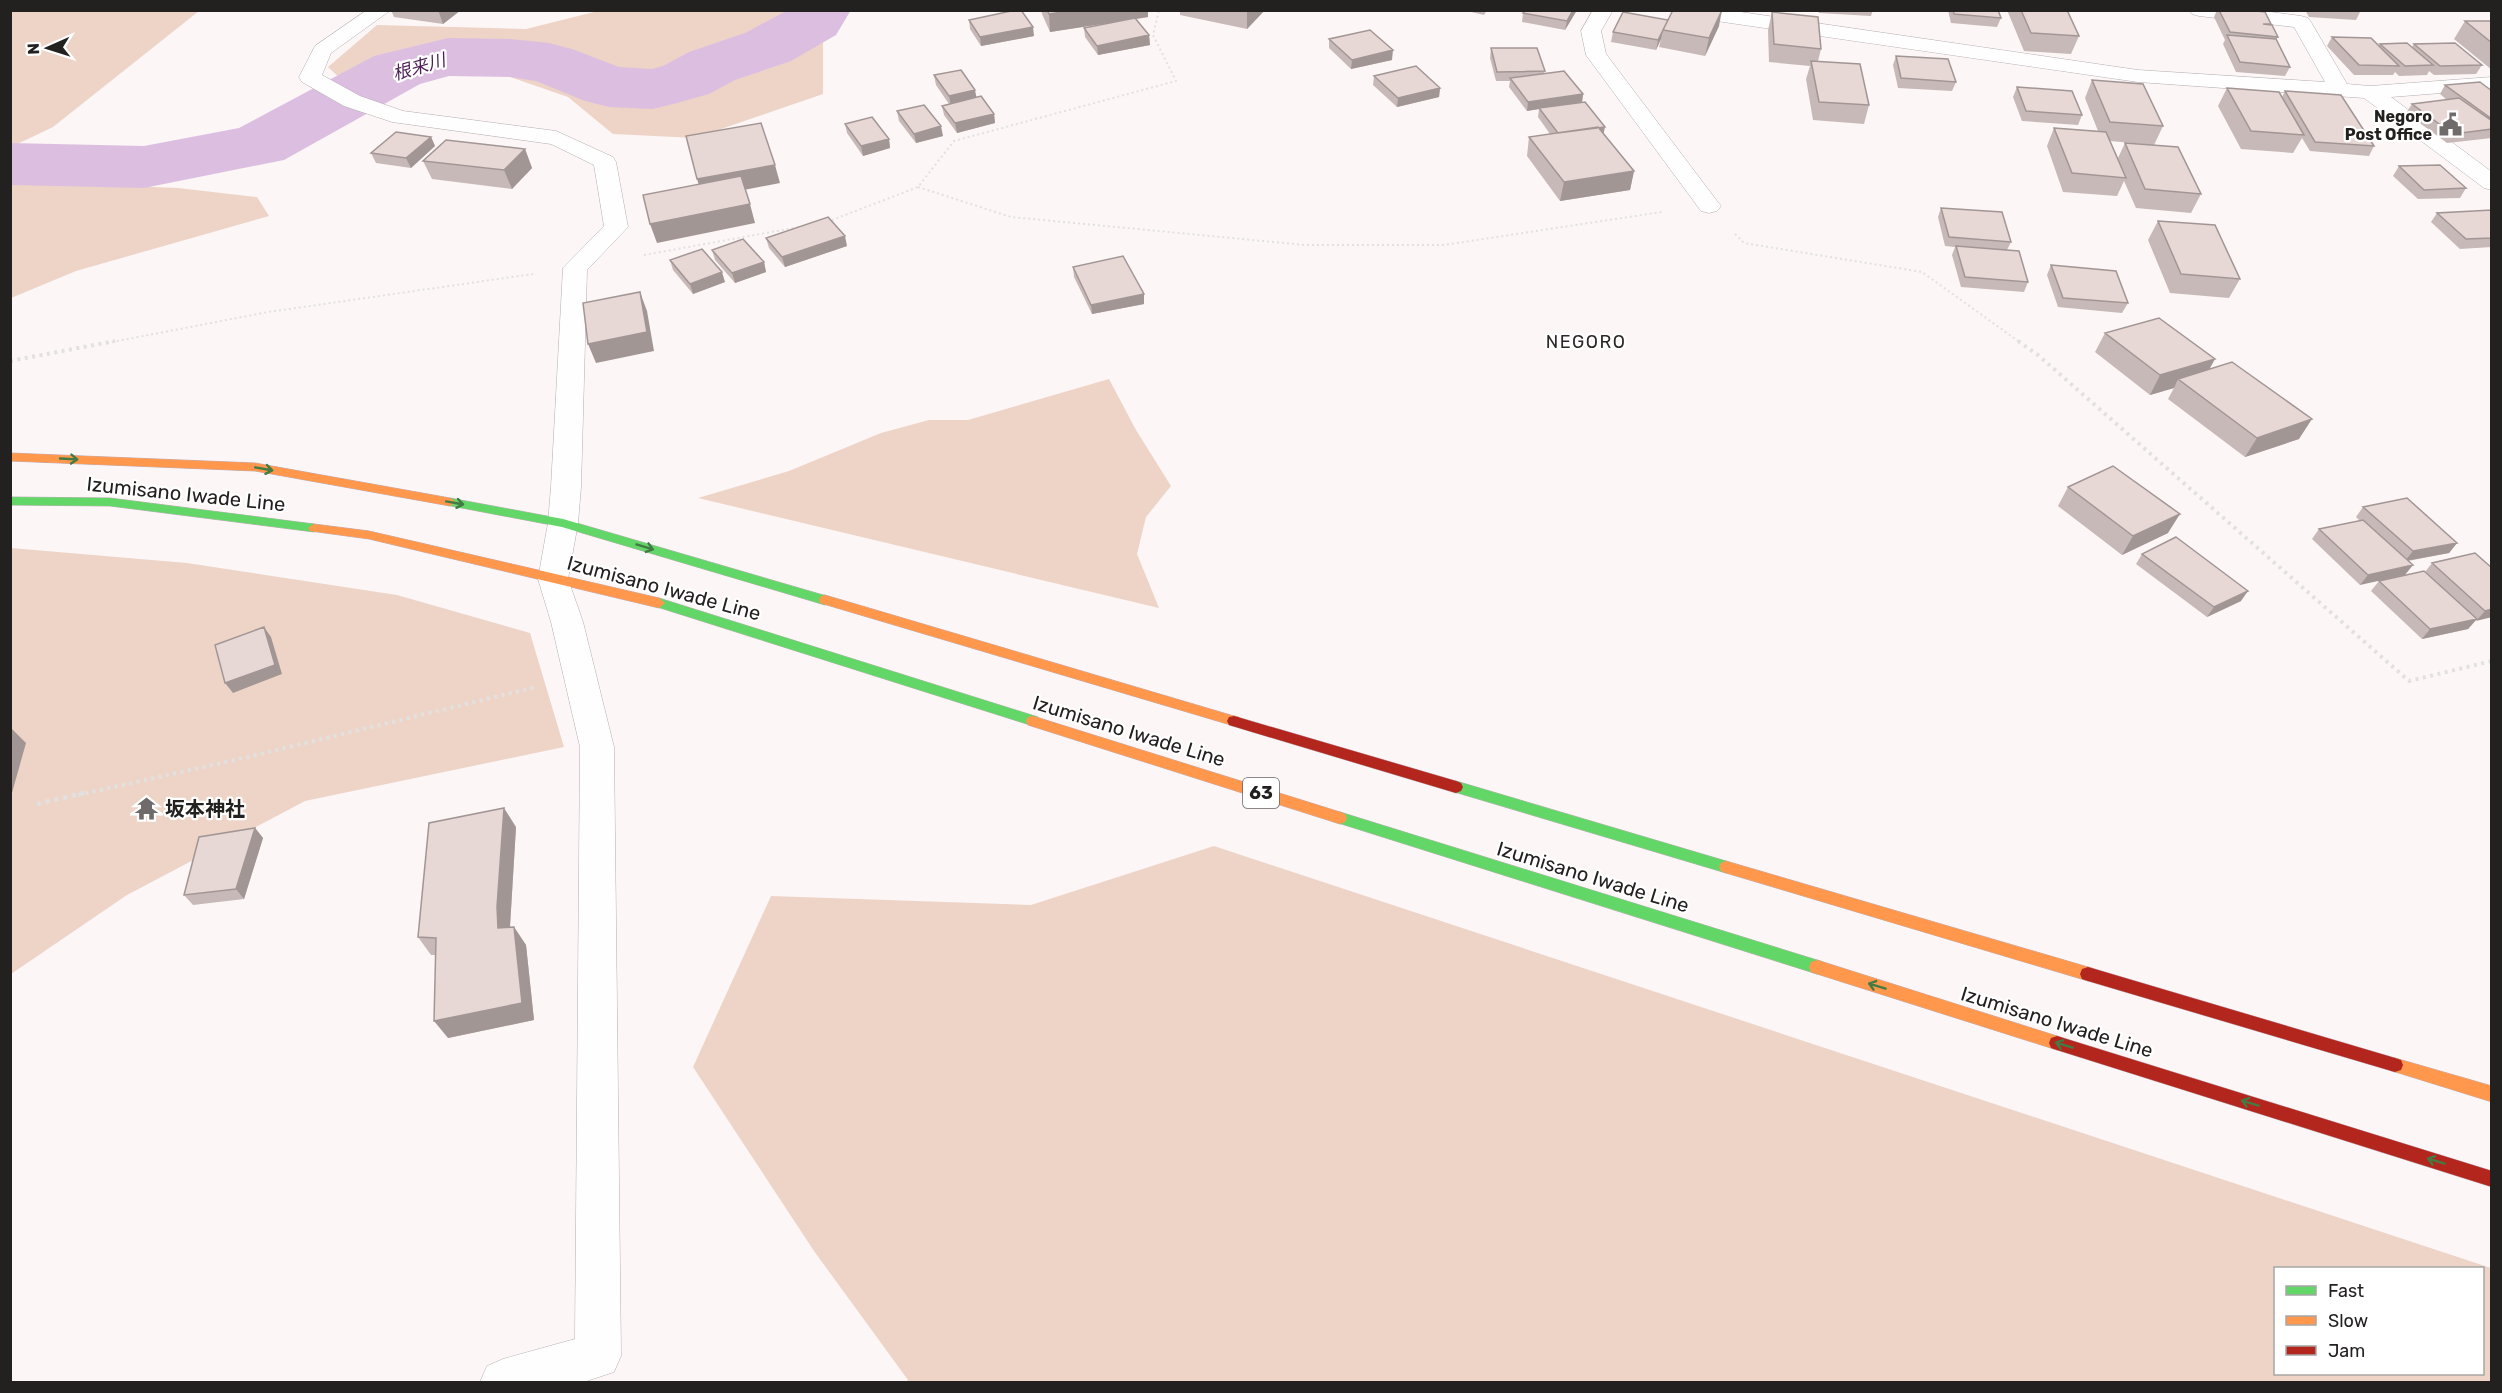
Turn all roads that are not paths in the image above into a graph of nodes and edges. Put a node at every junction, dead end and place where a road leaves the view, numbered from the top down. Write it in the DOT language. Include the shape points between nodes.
graph roads {
  1 [pos="381,10"];
  2 [pos="1603,10"];
  3 [pos="1682,10"];
  4 [pos="2199,10"];
  5 [pos="2492,83"];
  6 [pos="2340,90"];
  7 [pos="2370,92"];
  8 [pos="2492,183"];
  9 [pos="1709,206"];
  10 [pos="10,457"];
  11 [pos="10,501"];
  12 [pos="563,523"];
  13 [pos="553,579"];
  14 [pos="2492,1094"];
  15 [pos="2492,1179"];
  16 [pos="503,1383"];
  1 -- 12 [label="street" via="322,50 310,77 352,101 400,117 556,138 605,162 616,227 575,268"];
  2 -- 9 [label="street" via="1591,31 1596,55"];
  3 -- 6 [label="street" via="2138,76"];
  4 -- 6 [label="street" via="2301,22"];
  5 -- 7 [label="street"];
  6 -- 7 [label="street"];
  7 -- 8 [label="street"];
  10 -- 12 [label="main road, Izumisano Iwade Line, one-way" via="255,467"];
  11 -- 13 [label="main road, Izumisano Iwade Line / 63" via="110,502 369,535"];
  12 -- 13 [label="street"];
  12 -- 14 [label="main road, Izumisano Iwade Line, one-way"];
  15 -- 13 [label="main road, Izumisano Iwade Line / 63, one-way" via="683,609"];
  13 -- 16 [label="street" via="597,747 598,1356"];
}
